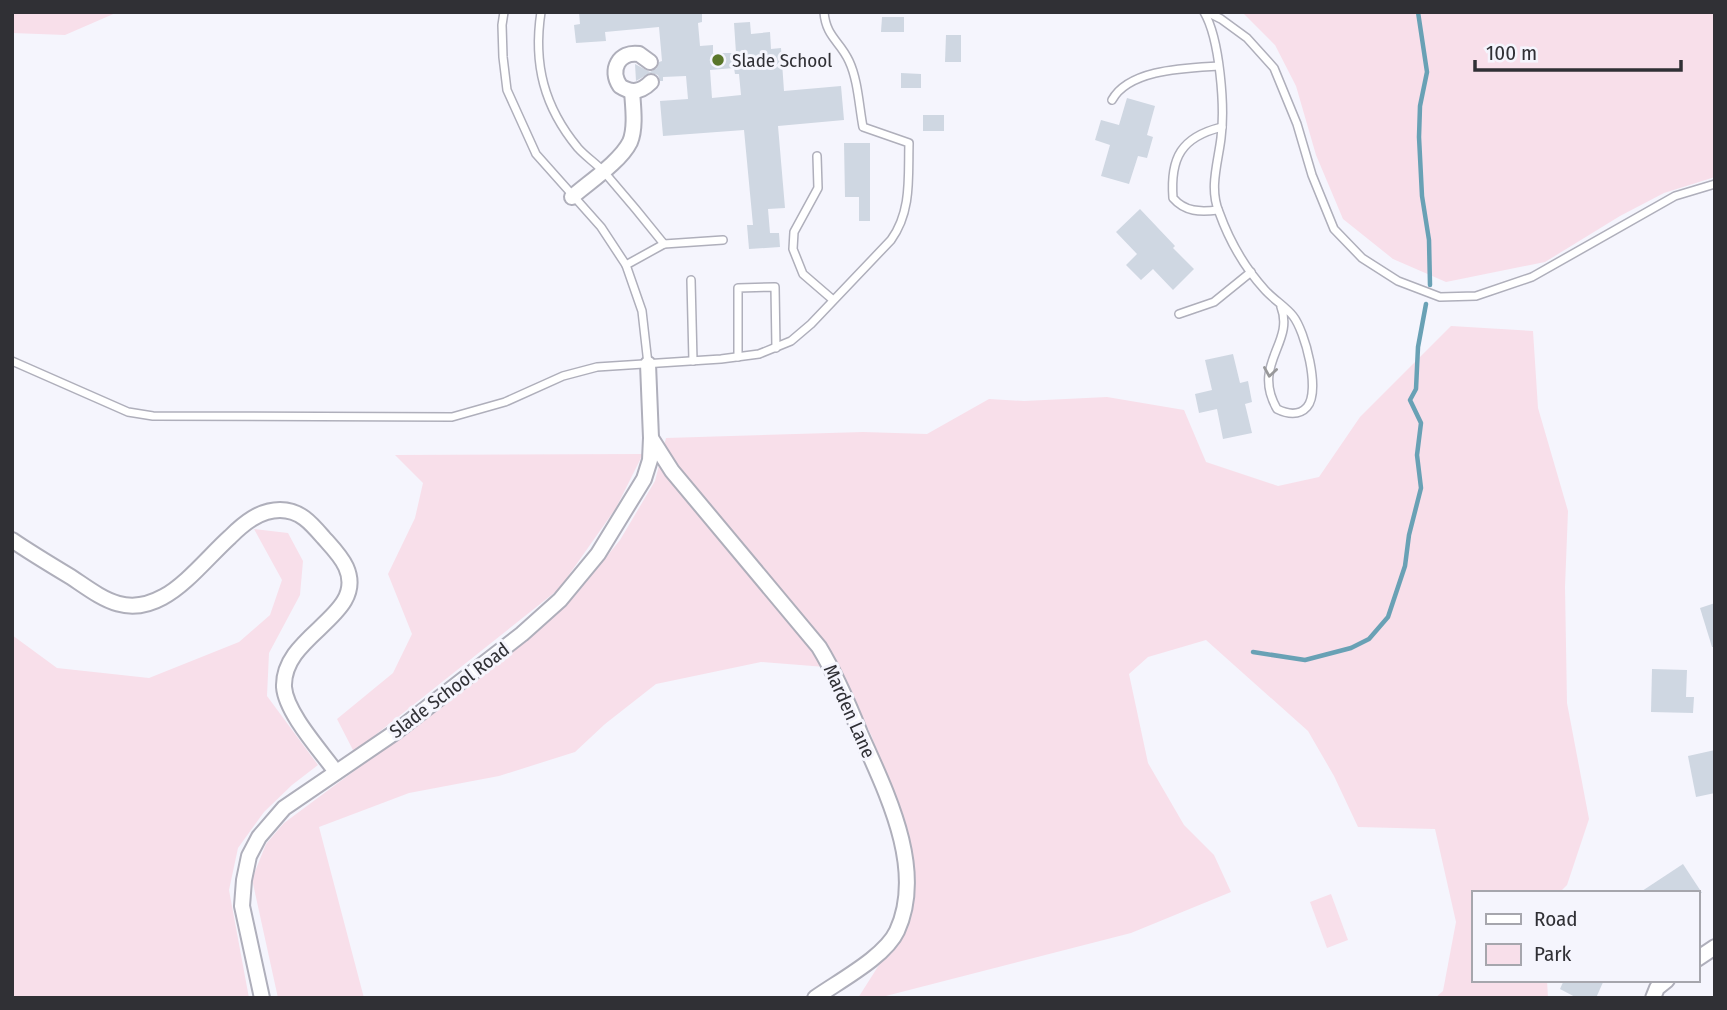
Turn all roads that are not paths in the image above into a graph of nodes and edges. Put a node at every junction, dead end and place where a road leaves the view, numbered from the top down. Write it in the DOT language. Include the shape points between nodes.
graph roads {
  1 [pos="505,12"];
  2 [pos="541,12"];
  3 [pos="824,12"];
  4 [pos="1205,12"];
  5 [pos="650,62"];
  6 [pos="1218,66"];
  7 [pos="651,82"];
  8 [pos="632,91"];
  9 [pos="1112,100"];
  10 [pos="1222,127"];
  11 [pos="817,156"];
  12 [pos="603,170"];
  13 [pos="1715,184"];
  14 [pos="572,197"];
  15 [pos="1218,210"];
  16 [pos="723,240"];
  17 [pos="664,244"];
  18 [pos="626,265"];
  19 [pos="1251,272"];
  20 [pos="691,281"];
  21 [pos="832,299"];
  22 [pos="1281,307"];
  23 [pos="1179,314"];
  24 [pos="776,348"];
  25 [pos="738,357"];
  26 [pos="12,360"];
  27 [pos="693,361"];
  28 [pos="648,364"];
  29 [pos="651,439"];
  30 [pos="12,540"];
  31 [pos="336,772"];
  32 [pos="1715,947"];
  33 [pos="1699,958"];
  34 [pos="1664,982"];
  35 [pos="262,998"];
  36 [pos="816,998"];
  37 [pos="1653,998"];
  1 -- 14 [label="lane" via="507,90 536,154"];
  2 -- 12 [label="lane" via="538,60 552,108 579,149"];
  3 -- 21 [label="lane" via="831,37 851,66 863,127 909,143 903,220 891,240"];
  4 -- 6 [label="lane"];
  4 -- 13 [label="lane" via="1247,38 1274,68 1334,229 1371,264 1398,281 1440,297 1476,296 1532,276 1675,196"];
  5 -- 8 [label="street" via="633,53 618,62 617,81"];
  6 -- 9 [label="lane" via="1133,80"];
  6 -- 10 [label="lane"];
  7 -- 8 [label="street"];
  8 -- 12 [label="street" via="630,141"];
  10 -- 15 [label="lane" via="1214,187"];
  10 -- 15 [label="lane" via="1186,145 1177,155 1172,174 1172,198 1179,205 1196,211"];
  11 -- 21 [label="lane" via="818,188 794,232 793,249 803,274"];
  12 -- 14 [label="street"];
  12 -- 17 [label="lane"];
  14 -- 18 [label="lane" via="601,227"];
  15 -- 19 [label="lane"];
  16 -- 17 [label="lane"];
  17 -- 18 [label="lane"];
  18 -- 28 [label="lane" via="642,311"];
  19 -- 22 [label="lane"];
  19 -- 23 [label="lane" via="1214,302"];
  20 -- 27 [label="lane"];
  21 -- 24 [label="lane" via="811,324"];
  22 -- 22 [label="lane, one-way" via="1286,318 1268,383 1277,409 1293,413 1309,405 1314,390 1301,335 1292,315"];
  24 -- 25 [label="lane"];
  24 -- 25 [label="lane" via="775,287 738,288"];
  25 -- 27 [label="lane"];
  26 -- 28 [label="lane" via="128,412 166,416 452,417 505,402 563,376 597,367"];
  27 -- 28 [label="lane"];
  28 -- 29 [label="street, Slade School Road"];
  29 -- 31 [label="street, Slade School Road" via="644,479 598,554 560,600 407,723"];
  29 -- 36 [label="street, Marden Lane" via="672,471 820,647 836,674 898,822 907,883 897,932 880,952"];
  30 -- 31 [label="street" via="93,594 129,606 163,597 179,586 257,515 282,510 304,516 346,566 349,586 346,600 334,616 290,660 284,686 292,710"];
  31 -- 35 [label="street, Slade School Road" via="284,808 249,856 242,905"];
  32 -- 33 [label="street"];
  34 -- 37 [label="street"];
}
